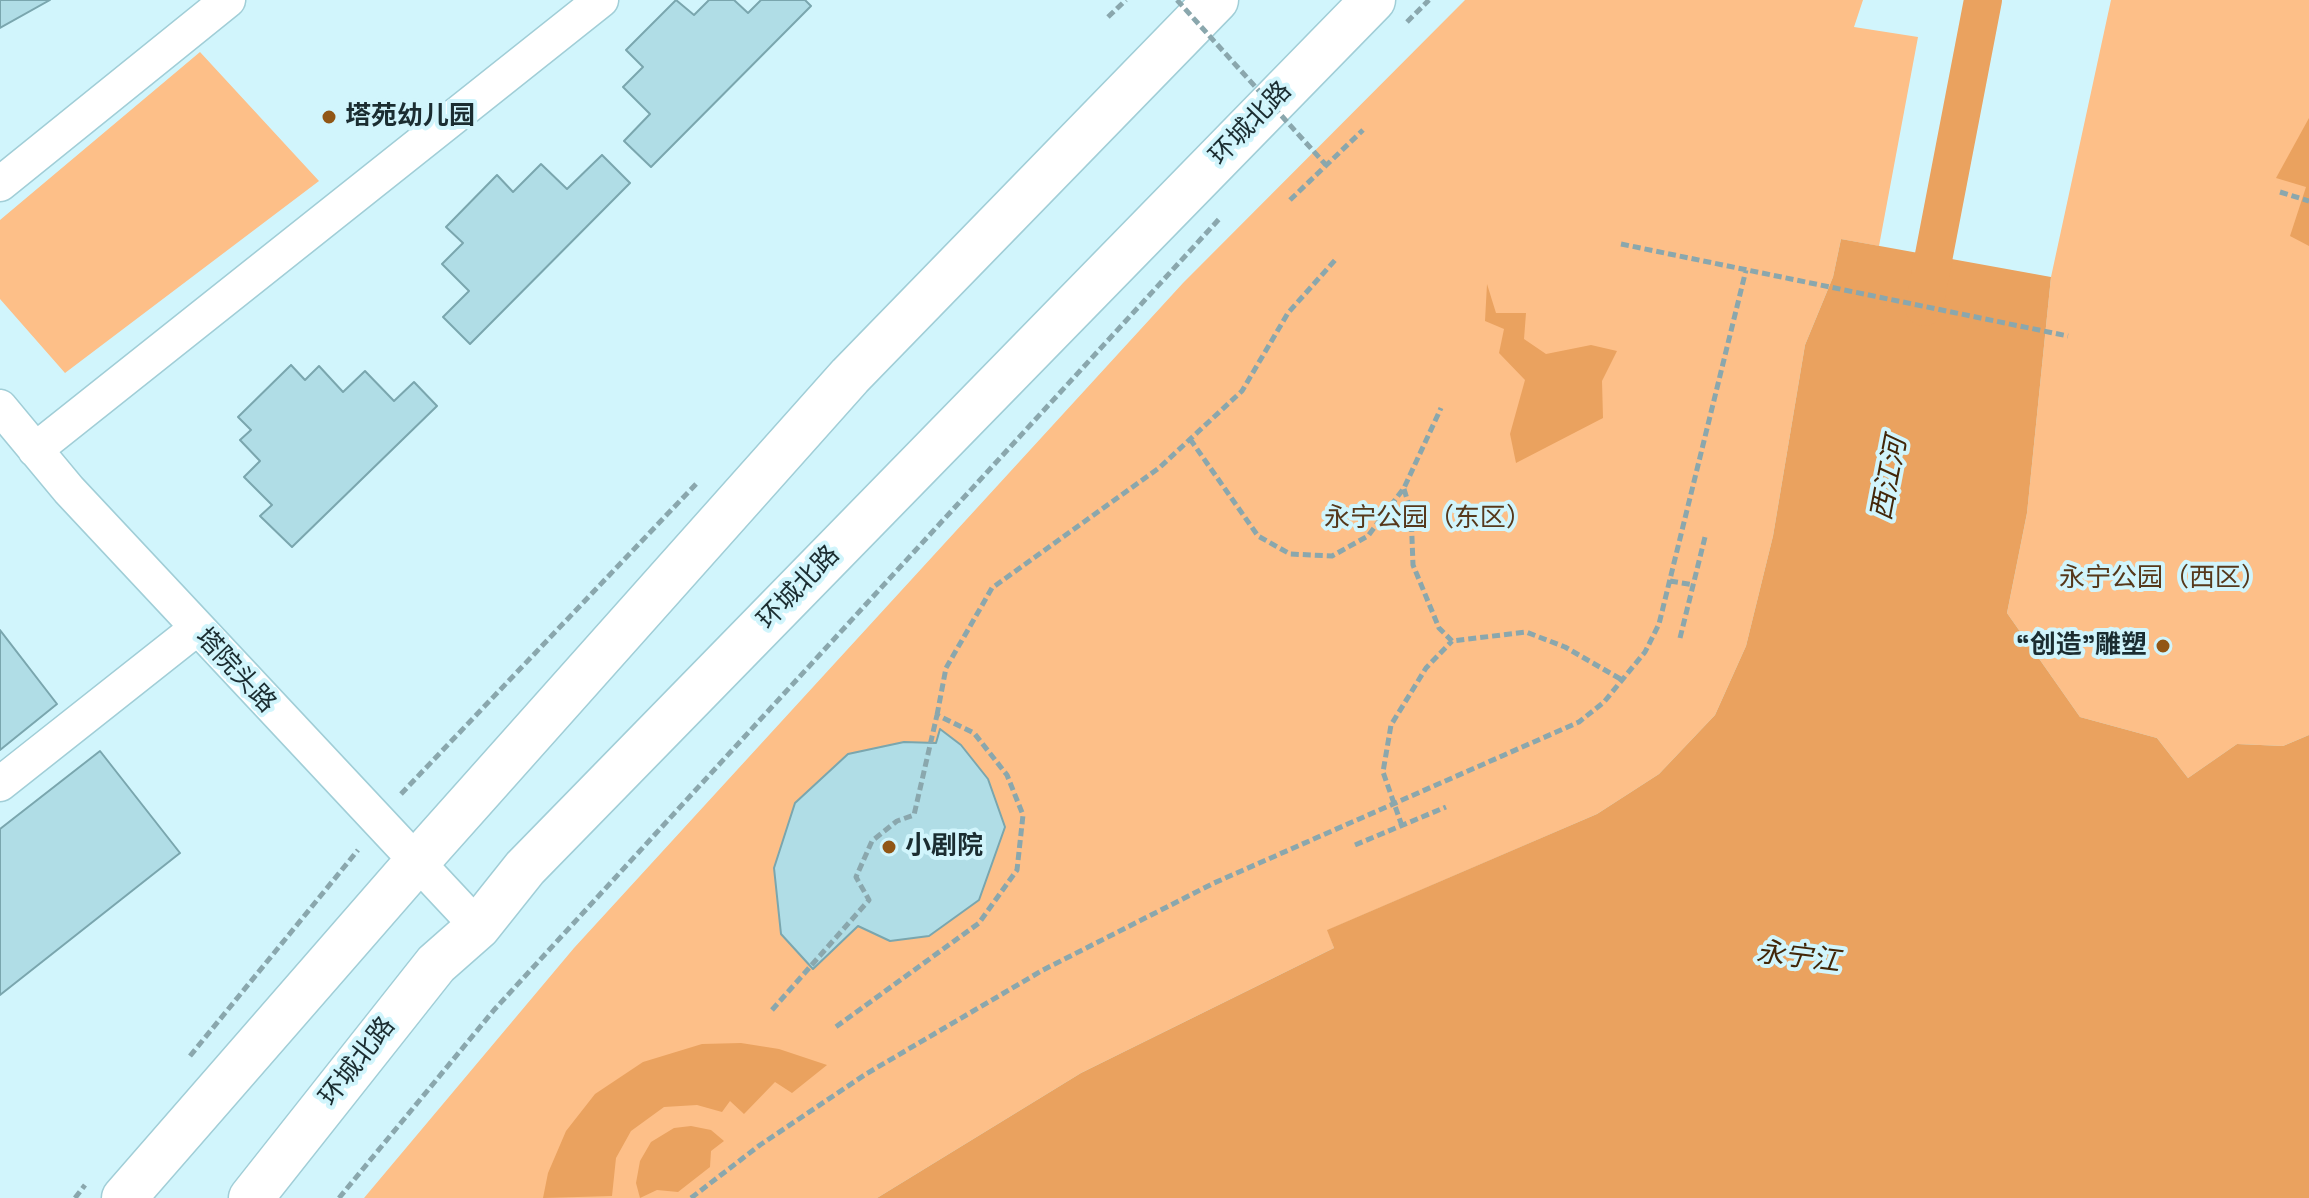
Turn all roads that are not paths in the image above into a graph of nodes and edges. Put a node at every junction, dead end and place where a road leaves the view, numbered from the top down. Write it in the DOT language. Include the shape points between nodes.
graph roads {
  1 [pos="228,0"];
  2 [pos="601,0"];
  3 [pos="1216,0"];
  4 [pos="1385,16"];
  5 [pos="0,184"];
  6 [pos="0,407"];
  7 [pos="35,450"];
  8 [pos="196,629"];
  9 [pos="0,784"];
  10 [pos="415,864"];
  11 [pos="478,927"];
  12 [pos="124,1198"];
  13 [pos="251,1198"];
  1 -- 5 [label="street"];
  2 -- 7 [label="street"];
  3 -- 10 [label="main road" via="850,376"];
  4 -- 11 [label="main road, 环城北路" via="536,857"];
  6 -- 7 [label="street, 塔院头路"];
  7 -- 8 [label="street, 塔院头路"];
  8 -- 9 [label="street"];
  8 -- 10 [label="street, 塔院头路"];
  10 -- 11 [label="street, 塔院头路"];
  10 -- 12 [label="main road"];
  11 -- 13 [label="main road, 环城北路" via="436,964"];
}
